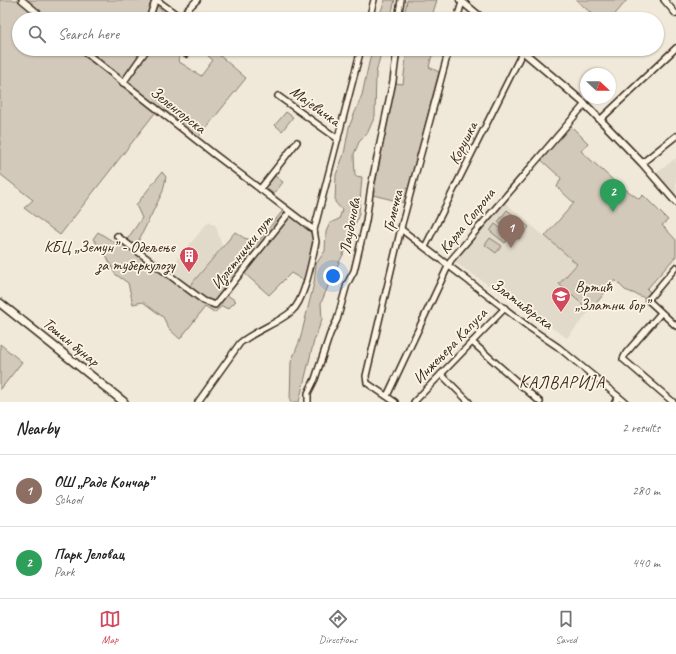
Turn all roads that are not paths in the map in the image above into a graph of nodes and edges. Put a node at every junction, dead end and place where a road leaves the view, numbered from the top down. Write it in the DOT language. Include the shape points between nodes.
graph roads {
  1 [pos="22,0"];
  2 [pos="155,0"];
  3 [pos="197,0"];
  4 [pos="374,0"];
  5 [pos="401,0"];
  6 [pos="664,0"];
  7 [pos="461,1"];
  8 [pos="37,12"];
  9 [pos="151,12"];
  10 [pos="173,12"];
  11 [pos="185,12"];
  12 [pos="371,12"];
  13 [pos="399,12"];
  14 [pos="459,12"];
  15 [pos="474,12"];
  16 [pos="676,14"];
  17 [pos="676,48"];
  18 [pos="91,56"];
  19 [pos="142,56"];
  20 [pos="359,56"];
  21 [pos="396,56"];
  22 [pos="447,56"];
  23 [pos="519,56"];
  24 [pos="529,56"];
  25 [pos="124,83"];
  26 [pos="278,96"];
  27 [pos="580,100"];
  28 [pos="585,104"];
  29 [pos="601,119"];
  30 [pos="676,136"];
  31 [pos="338,139"];
  32 [pos="297,142"];
  33 [pos="642,163"];
  34 [pos="260,190"];
  35 [pos="676,202"];
  36 [pos="289,213"];
  37 [pos="314,230"];
  38 [pos="402,230"];
  39 [pos="117,236"];
  40 [pos="425,247"];
  41 [pos="448,264"];
  42 [pos="676,267"];
  43 [pos="0,303"];
  44 [pos="505,308"];
  45 [pos="661,313"];
  46 [pos="676,326"];
  47 [pos="472,342"];
  48 [pos="440,374"];
  49 [pos="387,396"];
  50 [pos="619,397"];
  51 [pos="124,402"];
  52 [pos="198,402"];
  53 [pos="308,402"];
  54 [pos="395,402"];
  55 [pos="414,402"];
  56 [pos="469,402"];
  57 [pos="540,402"];
  58 [pos="615,402"];
  59 [pos="625,402"];
  60 [pos="674,402"];
  1 -- 8 [label="street"];
  2 -- 9 [label="street"];
  2 -- 10 [label="street"];
  3 -- 11 [label="street"];
  4 -- 12 [label="street"];
  5 -- 13 [label="street"];
  6 -- 16 [label="street"];
  7 -- 14 [label="street"];
  7 -- 15 [label="street"];
  17 -- 29 [label="street"];
  18 -- 25 [label="street, Зеленгорска"];
  19 -- 25 [label="street"];
  20 -- 31 [label="street"];
  21 -- 53 [label="street, Лаудонова" via="366,221 354,271 308,393"];
  22 -- 38 [label="street, Грмечка"];
  23 -- 40 [label="street, Корушка"];
  24 -- 27 [label="street"];
  25 -- 34 [label="street, Зеленгорска"];
  26 -- 31 [label="street, Мајевичка"];
  28 -- 29 [label="street"];
  28 -- 41 [label="street, Карла Сопрона"];
  29 -- 33 [label="street"];
  30 -- 33 [label="street"];
  31 -- 37 [label="street"];
  32 -- 34 [label="street"];
  33 -- 35 [label="street"];
  34 -- 36 [label="street, Зеленгорска"];
  36 -- 37 [label="street, Зеленгорска"];
  36 -- 39 [label="street, Излетнички пут" via="215,305 204,301"];
  37 -- 52 [label="street" via="314,252 302,294 294,310 240,343"];
  38 -- 40 [label="street, Златиборска"];
  38 -- 49 [label="street, Грмечка" via="366,381"];
  40 -- 41 [label="street, Златиборска"];
  41 -- 44 [label="street, Златиборска"];
  41 -- 49 [label="street, Карла Сопрона"];
  42 -- 45 [label="street" via="648,300"];
  43 -- 51 [label="main road, Тошин бунар"];
  44 -- 47 [label="street, Инжењера Капуса"];
  44 -- 50 [label="street, Златиборска"];
  45 -- 46 [label="street"];
  45 -- 60 [label="street" via="624,356 624,361"];
  47 -- 48 [label="street, Инжењера Капуса"];
  47 -- 57 [label="street"];
  48 -- 55 [label="street, Инжењера Капуса"];
  48 -- 56 [label="street"];
  49 -- 54 [label="street"];
  50 -- 58 [label="street"];
  50 -- 59 [label="street, Златиборска"];
}
